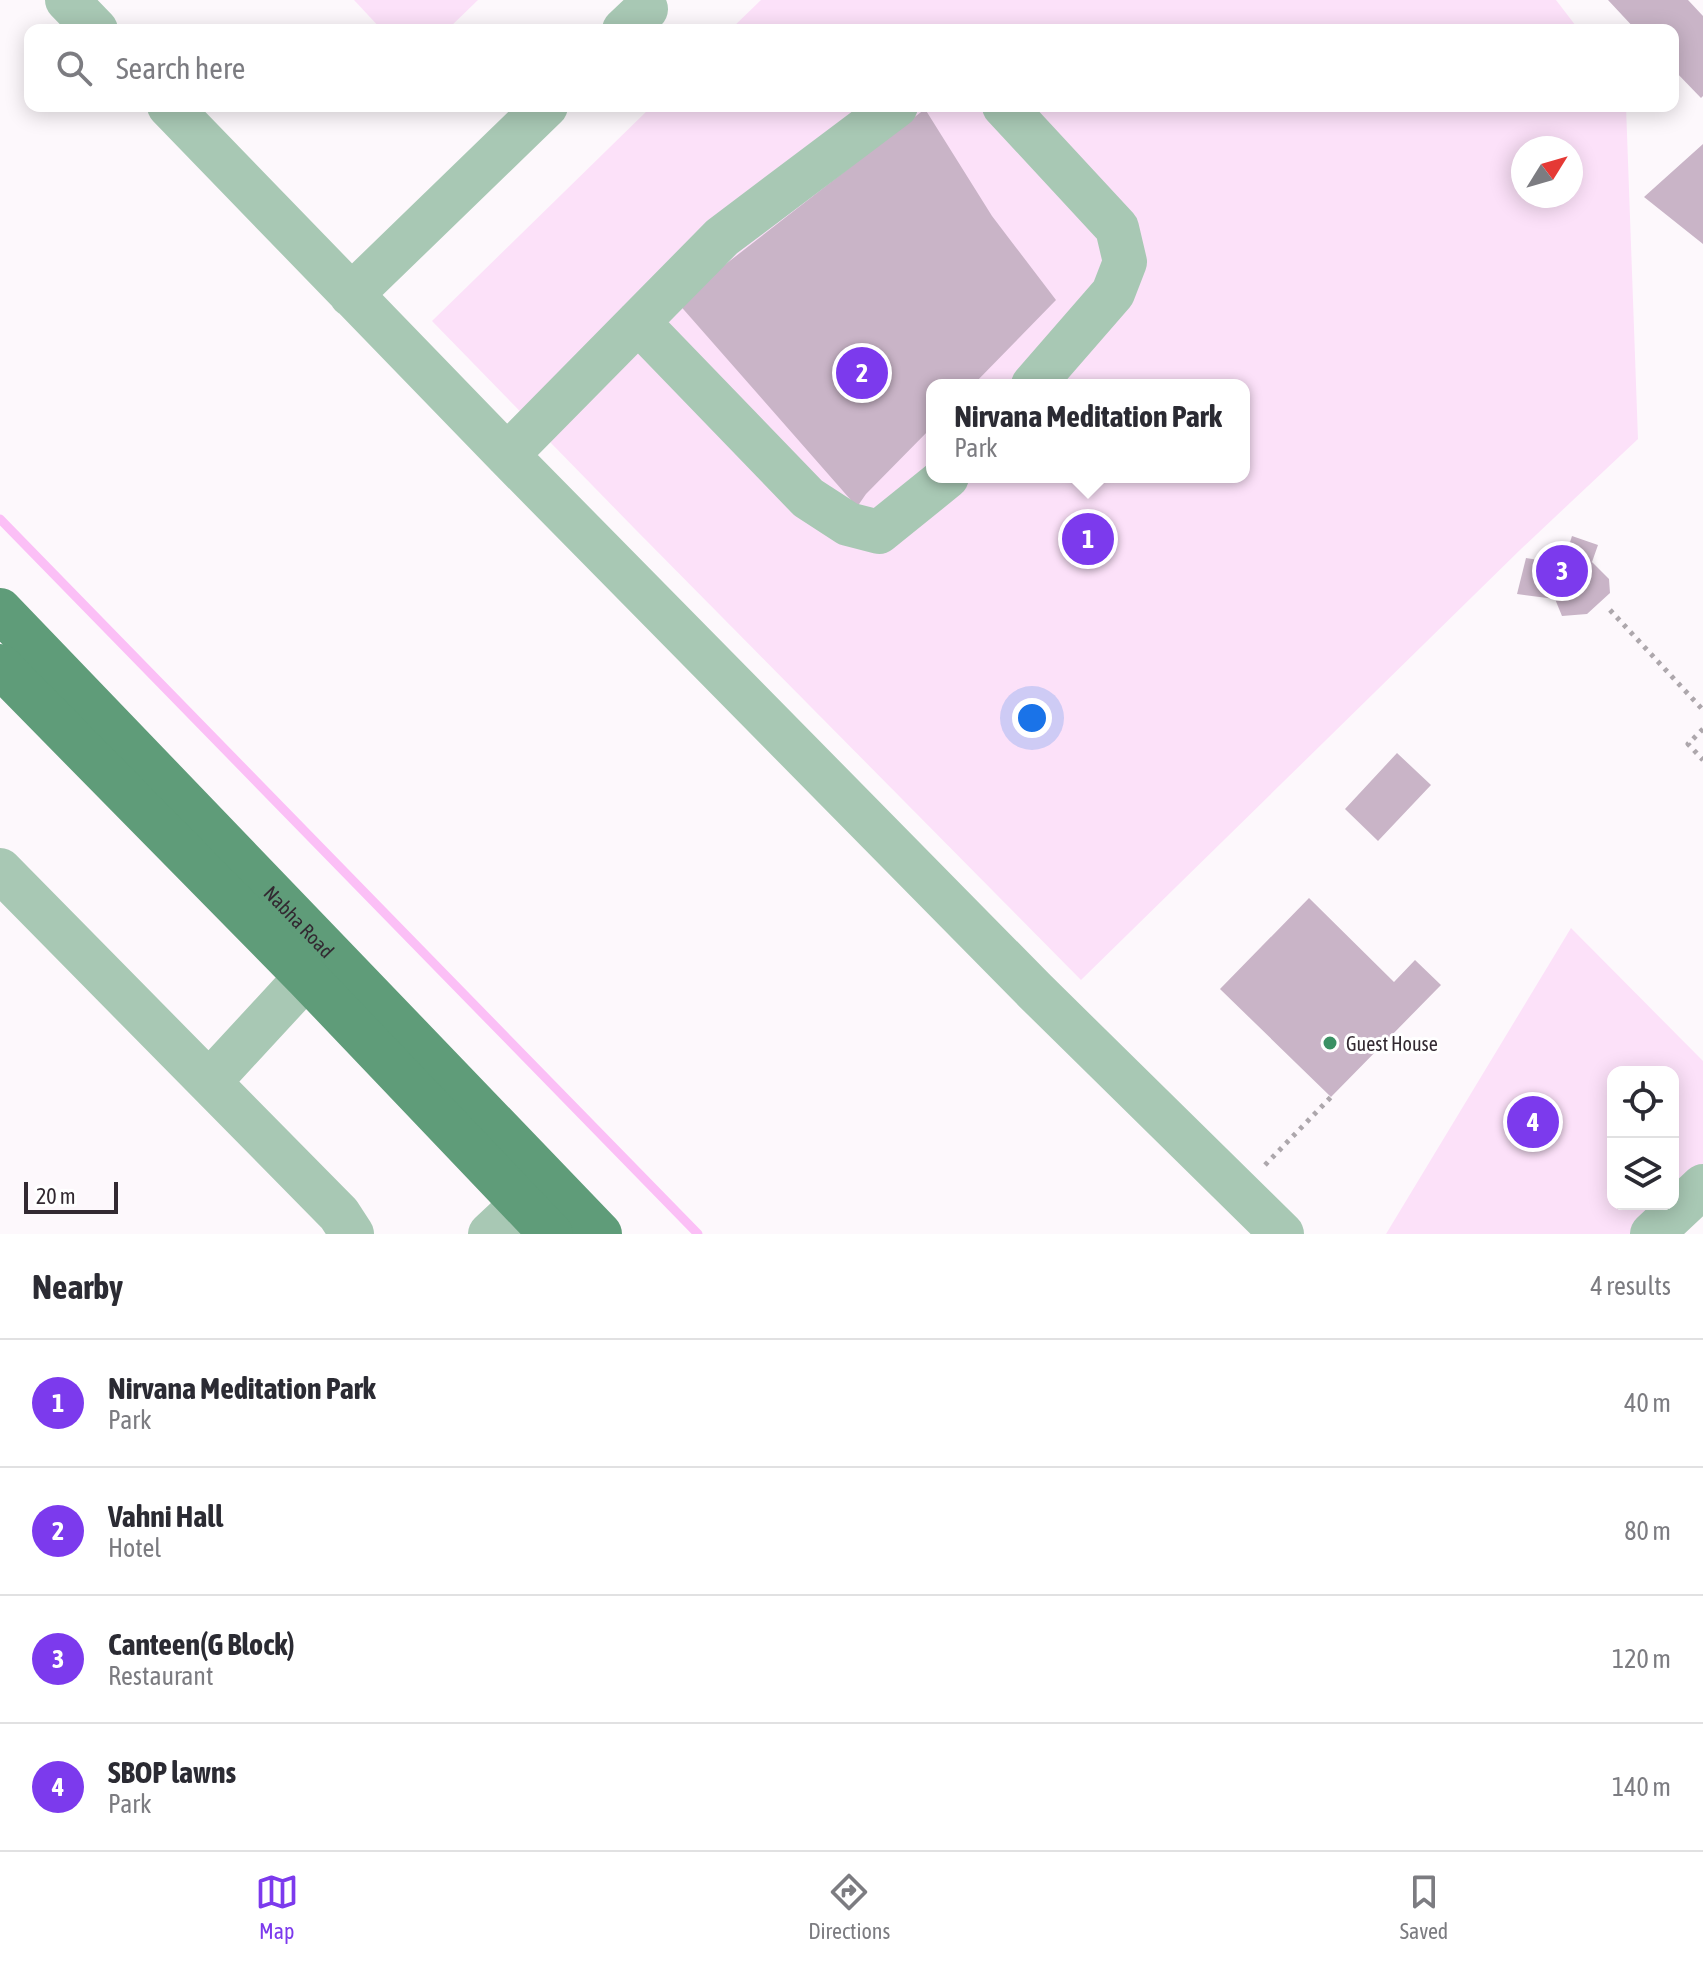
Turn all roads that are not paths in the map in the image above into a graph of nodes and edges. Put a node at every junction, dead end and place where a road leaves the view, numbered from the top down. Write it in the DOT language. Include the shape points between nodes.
graph roads {
  1 [pos="67,0"];
  2 [pos="90,24"];
  3 [pos="175,112"];
  4 [pos="540,112"];
  5 [pos="888,112"];
  6 [pos="1010,112"];
  7 [pos="351,295"];
  8 [pos="638,322"];
  9 [pos="1038,379"];
  10 [pos="507,455"];
  11 [pos="940,483"];
  12 [pos="0,610"];
  13 [pos="0,666"];
  14 [pos="0,870"];
  15 [pos="306,977"];
  16 [pos="210,1081"];
  17 [pos="1703,1186"];
  18 [pos="536,1219"];
  19 [pos="352,1234"];
  20 [pos="490,1234"];
  21 [pos="600,1234"];
  22 [pos="1282,1234"];
  23 [pos="1652,1234"];
  1 -- 2 [label="street"];
  3 -- 7 [label="street"];
  4 -- 7 [label="street"];
  5 -- 8 [label="street" via="722,237"];
  6 -- 9 [label="street" via="1117,228 1125,262 1113,293"];
  7 -- 10 [label="street"];
  8 -- 10 [label="street"];
  8 -- 11 [label="street" via="808,498 848,524 879,532"];
  10 -- 22 [label="street"];
  12 -- 21 [label="main road, Nabha Road"];
  13 -- 15 [label="main road, Nabha Road"];
  14 -- 16 [label="street"];
  15 -- 16 [label="street"];
  15 -- 18 [label="main road, Nabha Road"];
  16 -- 19 [label="street" via="339,1214"];
  17 -- 23 [label="street"];
  18 -- 20 [label="street"];
}
